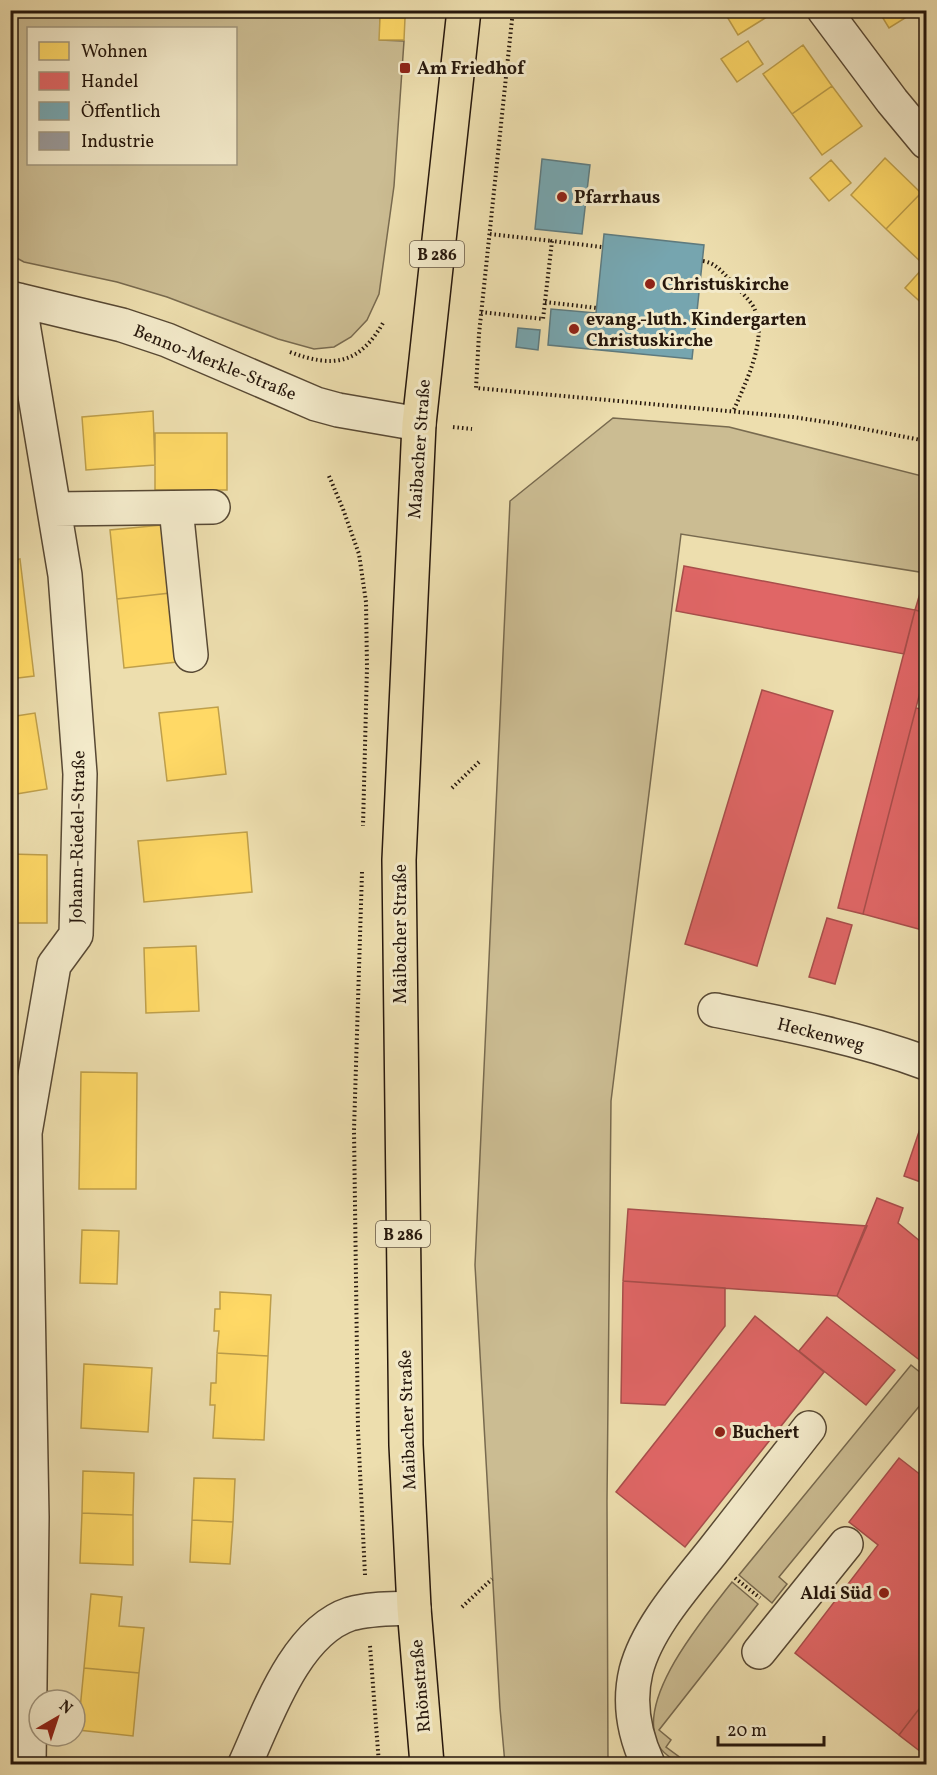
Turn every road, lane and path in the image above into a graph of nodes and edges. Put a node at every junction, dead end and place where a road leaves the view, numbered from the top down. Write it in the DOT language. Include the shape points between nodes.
graph roads {
  1 [pos="464,10"];
  2 [pos="513,10"];
  3 [pos="824,10"];
  4 [pos="927,142"];
  5 [pos="490,234"];
  6 [pos="552,241"];
  7 [pos="602,247"];
  8 [pos="703,261"];
  9 [pos="15,299"];
  10 [pos="545,302"];
  11 [pos="597,308"];
  12 [pos="482,312"];
  13 [pos="23,401"];
  14 [pos="733,412"];
  15 [pos="419,424"];
  16 [pos="927,441"];
  17 [pos="329,476"];
  18 [pos="213,507"];
  19 [pos="176,508"];
  20 [pos="54,509"];
  21 [pos="191,655"];
  22 [pos="479,762"];
  23 [pos="452,788"];
  24 [pos="363,833"];
  25 [pos="362,869"];
  26 [pos="715,1010"];
  27 [pos="927,1063"];
  28 [pos="809,1428"];
  29 [pos="846,1544"];
  30 [pos="492,1579"];
  31 [pos="736,1580"];
  32 [pos="762,1600"];
  33 [pos="462,1607"];
  34 [pos="414,1608"];
  35 [pos="367,1610"];
  36 [pos="759,1652"];
  37 [pos="29,1764"];
  38 [pos="245,1764"];
  39 [pos="379,1764"];
  40 [pos="427,1764"];
  41 [pos="648,1764"];
  1 -- 15 [label="main road, Maibacher Straße / B 286"];
  2 -- 5 [label="path"];
  3 -- 4 [label="street"];
  5 -- 6 [label="path"];
  5 -- 12 [label="path"];
  6 -- 7 [label="path"];
  6 -- 10 [label="path"];
  8 -- 14 [label="path" via="713,262 748,299 757,320 756,357"];
  9 -- 13 [label="street, Johann-Riedel-Straße"];
  9 -- 15 [label="street, Benno-Merkle-Straße" via="167,340 316,404"];
  10 -- 11 [label="path"];
  10 -- 12 [label="path" via="543,319"];
  12 -- 14 [label="path" via="476,388"];
  13 -- 20 [label="street, Johann-Riedel-Straße"];
  14 -- 16 [label="path" via="839,424"];
  15 -- 34 [label="main road, Maibacher Straße / B 286" via="399,860 406,1445"];
  17 -- 24 [label="path" via="358,554 366,602"];
  18 -- 19 [label="street"];
  19 -- 20 [label="street"];
  19 -- 21 [label="street"];
  20 -- 37 [label="street, Johann-Riedel-Straße" via="65,575 80,774 76,935 54,965 26,1133 32,1517"];
  22 -- 23 [label="path"];
  25 -- 35 [label="path" via="355,1153 358,1430"];
  26 -- 27 [label="street, Heckenweg" via="798,1027"];
  28 -- 41 [label="street" via="684,1587 646,1644 636,1670 632,1702 635,1732"];
  29 -- 36 [label="street"];
  30 -- 33 [label="path"];
  31 -- 32 [label="path"];
  34 -- 35 [label="street"];
  34 -- 40 [label="main road, Rhönstraße / B 286"];
  35 -- 38 [label="street" via="333,1623 303,1650 280,1687"];
  35 -- 39 [label="path"];
}
